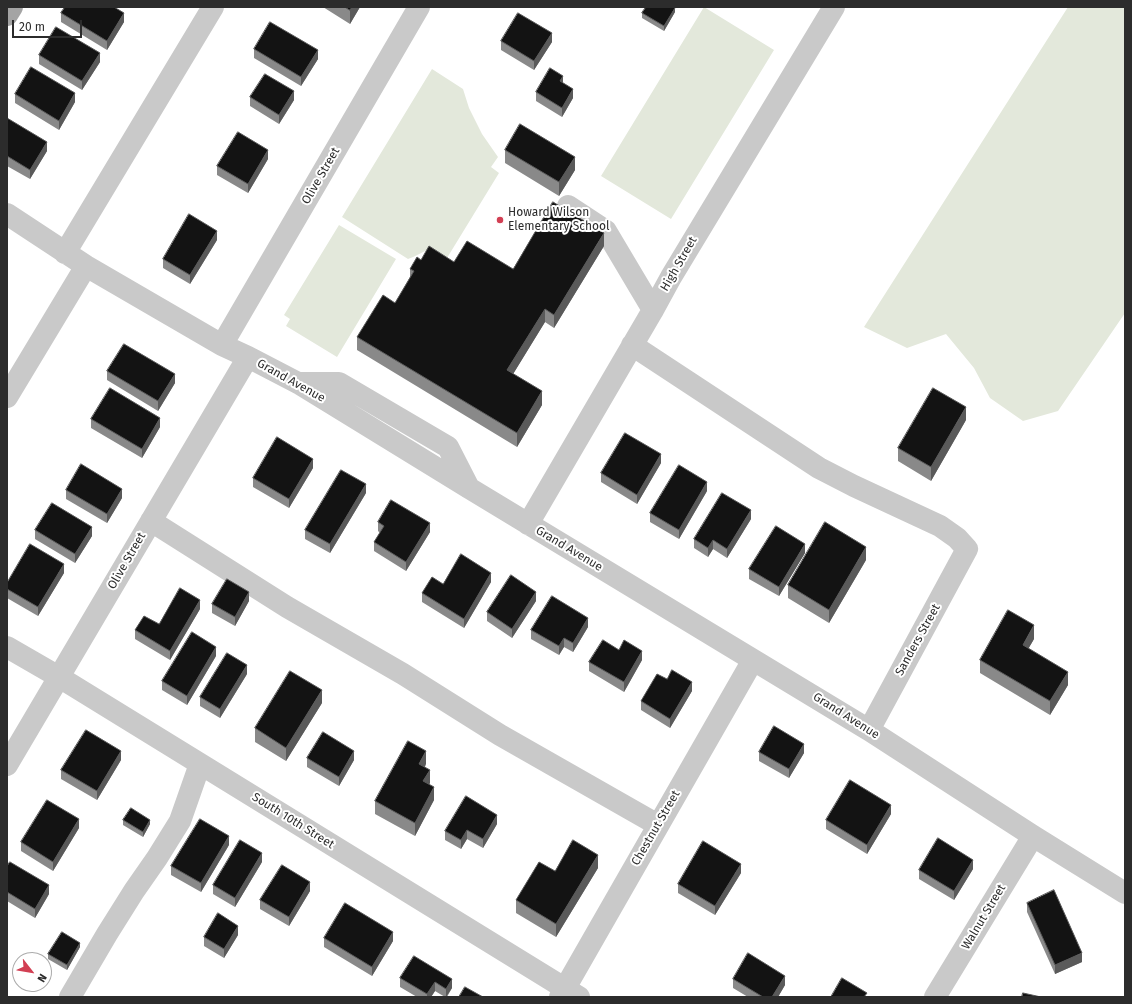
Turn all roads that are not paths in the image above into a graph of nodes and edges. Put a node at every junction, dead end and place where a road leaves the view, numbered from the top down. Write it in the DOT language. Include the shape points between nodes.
graph roads {
  1 [pos="12,7"];
  2 [pos="213,7"];
  3 [pos="419,7"];
  4 [pos="834,7"];
  5 [pos="7,15"];
  6 [pos="568,206"];
  7 [pos="7,214"];
  8 [pos="65,253"];
  9 [pos="86,266"];
  10 [pos="653,310"];
  11 [pos="222,345"];
  12 [pos="632,345"];
  13 [pos="248,357"];
  14 [pos="7,397"];
  15 [pos="151,521"];
  16 [pos="528,524"];
  17 [pos="7,647"];
  18 [pos="753,660"];
  19 [pos="59,677"];
  20 [pos="869,730"];
  21 [pos="200,764"];
  22 [pos="7,765"];
  23 [pos="658,825"];
  24 [pos="1033,836"];
  25 [pos="1125,893"];
  26 [pos="568,994"];
  27 [pos="70,997"];
  28 [pos="935,997"];
  1 -- 5 [label="main road"];
  2 -- 8 [label="street"];
  3 -- 11 [label="street, Olive Street"];
  4 -- 10 [label="street, High Street"];
  6 -- 10 [label="street" via="606,231"];
  7 -- 8 [label="street, Grand Avenue"];
  8 -- 9 [label="street, Grand Avenue"];
  9 -- 11 [label="street, Grand Avenue"];
  9 -- 14 [label="street"];
  10 -- 12 [label="street, High Street"];
  11 -- 13 [label="street, Grand Avenue"];
  12 -- 16 [label="street, High Street"];
  12 -- 20 [label="street, Sanders Street" via="819,468 940,526 968,550"];
  13 -- 15 [label="street, Olive Street"];
  13 -- 16 [label="street, Grand Avenue" via="298,383"];
  15 -- 19 [label="street, Olive Street"];
  15 -- 23 [label="street" via="287,607 500,735"];
  16 -- 18 [label="street, Grand Avenue"];
  17 -- 19 [label="street, South 10th Street"];
  18 -- 20 [label="street, Grand Avenue"];
  18 -- 23 [label="street, Chestnut Street"];
  19 -- 21 [label="street, South 10th Street"];
  19 -- 22 [label="street, Olive Street"];
  20 -- 24 [label="street, Grand Avenue"];
  21 -- 26 [label="street, South 10th Street"];
  21 -- 27 [label="street" via="180,821 107,934"];
  23 -- 26 [label="street, Chestnut Street"];
  24 -- 25 [label="street, Grand Avenue"];
  24 -- 28 [label="street, Walnut Street"];
}
